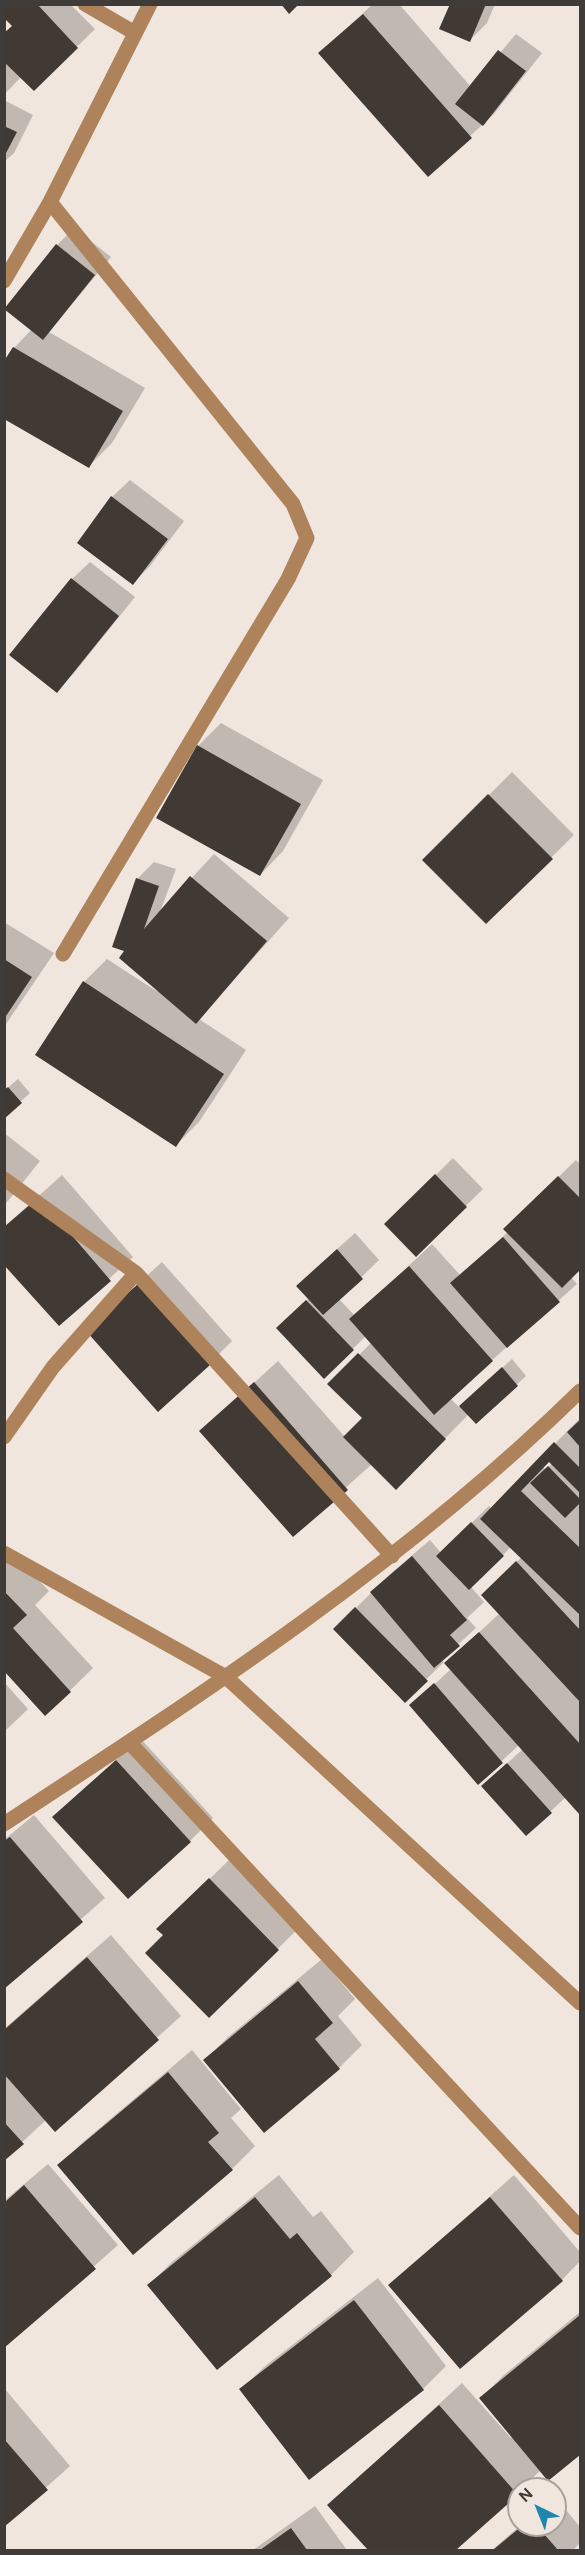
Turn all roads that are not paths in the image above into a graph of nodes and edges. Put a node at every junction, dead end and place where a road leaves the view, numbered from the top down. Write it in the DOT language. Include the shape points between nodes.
graph roads {
  1 [pos="85,4"];
  2 [pos="150,4"];
  3 [pos="135,33"];
  4 [pos="50,202"];
  5 [pos="4,281"];
  6 [pos="63,954"];
  7 [pos="4,1179"];
  8 [pos="136,1273"];
  9 [pos="580,1391"];
  10 [pos="4,1437"];
  11 [pos="4,1553"];
  12 [pos="392,1556"];
  13 [pos="226,1677"];
  14 [pos="129,1743"];
  15 [pos="4,1824"];
  16 [pos="580,2003"];
  17 [pos="580,2229"];
  1 -- 3 [label="street"];
  2 -- 3 [label="street"];
  3 -- 4 [label="street"];
  4 -- 5 [label="street"];
  4 -- 6 [label="street" via="293,504 307,538 288,579"];
  7 -- 8 [label="street"];
  8 -- 10 [label="street" via="53,1366"];
  8 -- 12 [label="street"];
  9 -- 12 [label="street" via="533,1437"];
  11 -- 13 [label="street"];
  12 -- 13 [label="street"];
  13 -- 14 [label="street"];
  13 -- 16 [label="street"];
  14 -- 15 [label="street"];
  14 -- 17 [label="street"];
}
